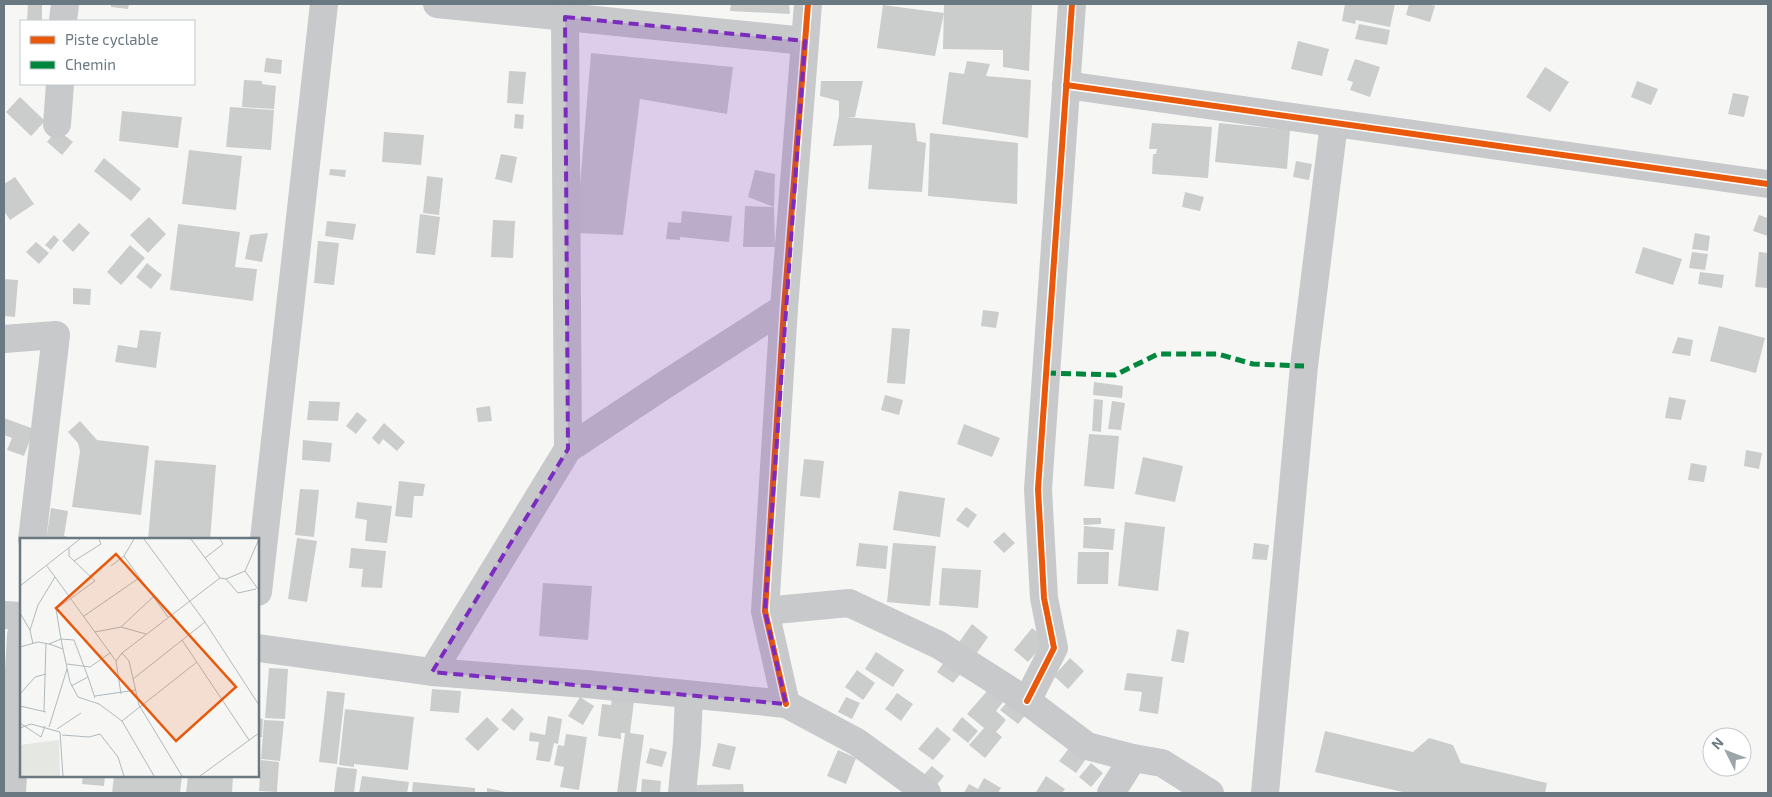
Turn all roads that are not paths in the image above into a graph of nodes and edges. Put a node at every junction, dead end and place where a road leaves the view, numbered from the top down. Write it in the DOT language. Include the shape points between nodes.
graph roads {
  1 [pos="64,4"];
  2 [pos="324,4"];
  3 [pos="438,4"];
  4 [pos="808,4"];
  5 [pos="1072,4"];
  6 [pos="565,17"];
  7 [pos="64,20"];
  8 [pos="805,41"];
  9 [pos="60,85"];
  10 [pos="1066,85"];
  11 [pos="1334,123"];
  12 [pos="57,124"];
  13 [pos="1768,184"];
  14 [pos="784,308"];
  15 [pos="4,339"];
  16 [pos="568,449"];
  17 [pos="32,538"];
  18 [pos="259,583"];
  19 [pos="765,611"];
  20 [pos="4,615"];
  21 [pos="20,616"];
  22 [pos="259,648"];
  23 [pos="20,653"];
  24 [pos="432,672"];
  25 [pos="689,696"];
  26 [pos="1027,701"];
  27 [pos="786,704"];
  28 [pos="1133,758"];
  29 [pos="12,793"];
  30 [pos="682,793"];
  31 [pos="927,793"];
  32 [pos="1111,793"];
  33 [pos="1210,793"];
  34 [pos="1265,793"];
  1 -- 7 [label="street"];
  2 -- 18 [label="street"];
  3 -- 6 [label="street"];
  4 -- 8 [label="street"];
  5 -- 10 [label="street"];
  6 -- 8 [label="street"];
  6 -- 16 [label="street"];
  8 -- 14 [label="street"];
  9 -- 12 [label="street"];
  10 -- 11 [label="street"];
  10 -- 26 [label="street" via="1038,489 1044,598 1054,648"];
  11 -- 13 [label="street"];
  11 -- 34 [label="street" via="1304,366"];
  14 -- 16 [label="street"];
  14 -- 19 [label="street"];
  15 -- 17 [label="street" via="56,334"];
  16 -- 24 [label="street"];
  19 -- 26 [label="street" via="849,603 939,645"];
  19 -- 27 [label="street"];
  20 -- 21 [label="street"];
  22 -- 24 [label="street"];
  23 -- 29 [label="street"];
  24 -- 25 [label="street"];
  25 -- 27 [label="street"];
  25 -- 30 [label="street"];
  26 -- 28 [label="street" via="1087,746"];
  27 -- 31 [label="street" via="857,742"];
  28 -- 32 [label="street"];
  28 -- 33 [label="street" via="1162,763"];
}
